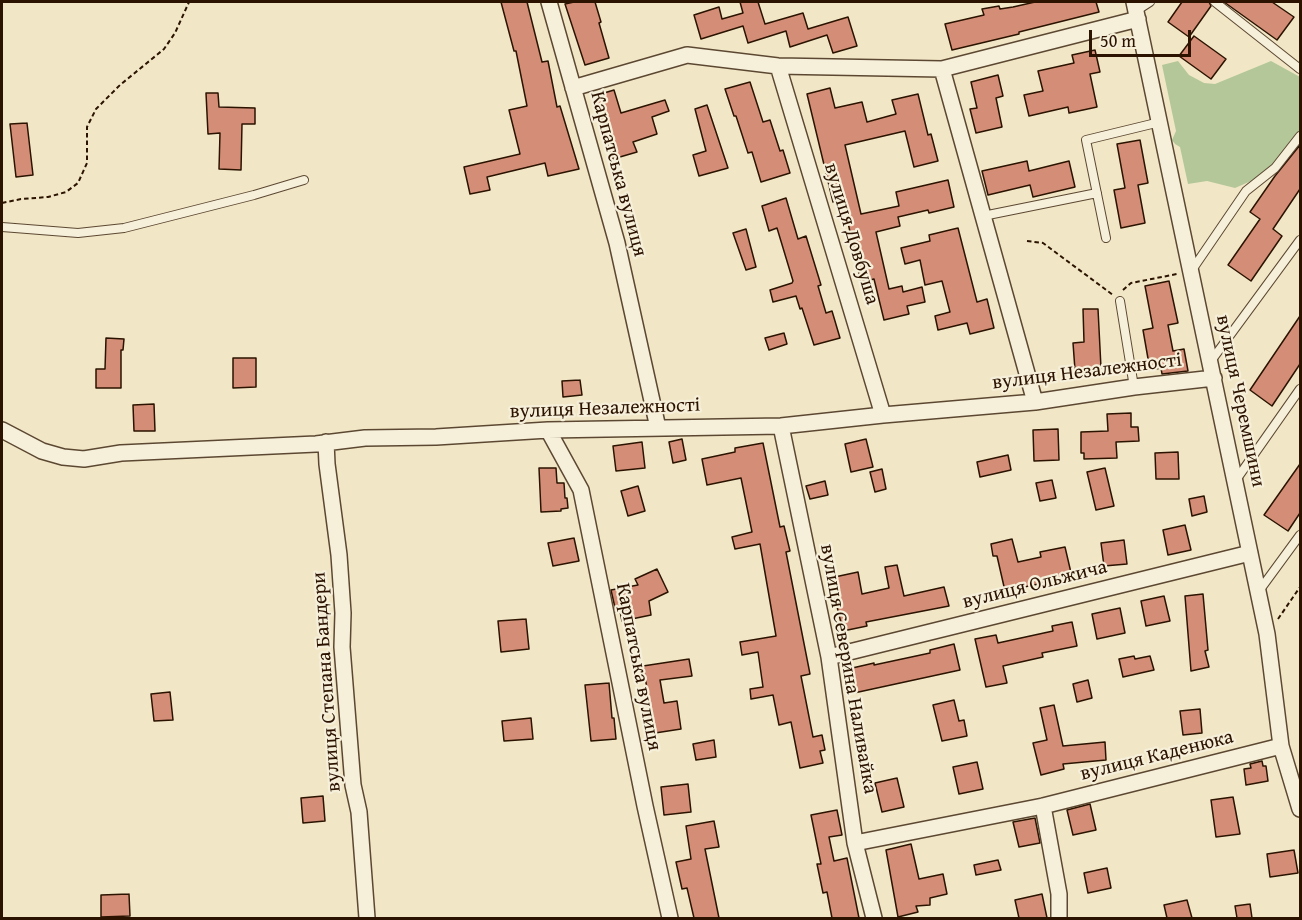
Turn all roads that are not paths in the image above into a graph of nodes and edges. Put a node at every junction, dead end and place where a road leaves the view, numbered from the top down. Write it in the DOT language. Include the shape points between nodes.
graph roads {
  1 [pos="549,2"];
  2 [pos="1150,2"];
  3 [pos="1215,2"];
  4 [pos="1136,11"];
  5 [pos="778,66"];
  6 [pos="942,69"];
  7 [pos="1300,69"];
  8 [pos="573,88"];
  9 [pos="1160,122"];
  10 [pos="1300,136"];
  11 [pos="304,180"];
  12 [pos="1097,193"];
  13 [pos="983,216"];
  14 [pos="2,227"];
  15 [pos="1106,238"];
  16 [pos="1300,240"];
  17 [pos="1191,271"];
  18 [pos="1120,301"];
  19 [pos="1210,361"];
  20 [pos="1214,378"];
  21 [pos="1134,387"];
  22 [pos="1300,389"];
  23 [pos="1035,402"];
  24 [pos="884,415"];
  25 [pos="782,426"];
  26 [pos="658,428"];
  27 [pos="2,430"];
  28 [pos="548,430"];
  29 [pos="326,442"];
  30 [pos="1236,481"];
  31 [pos="1300,535"];
  32 [pos="1250,553"];
  33 [pos="1258,592"];
  34 [pos="829,657"];
  35 [pos="1281,746"];
  36 [pos="1042,806"];
  37 [pos="1300,809"];
  38 [pos="855,843"];
  39 [pos="367,918"];
  40 [pos="670,918"];
  41 [pos="874,918"];
  42 [pos="1059,918"];
  1 -- 8 [label="street, Карпатська вулиця"];
  2 -- 4 [label="lane"];
  3 -- 7 [label="lane"];
  4 -- 6 [label="street"];
  4 -- 9 [label="street, вулиця Черемшини"];
  5 -- 6 [label="street"];
  5 -- 8 [label="street" via="687,55"];
  5 -- 24 [label="street, вулиця Довбуша"];
  6 -- 13 [label="street"];
  8 -- 26 [label="street, Карпатська вулиця" via="617,243"];
  9 -- 12 [label="lane" via="1086,140"];
  9 -- 17 [label="street, вулиця Черемшини"];
  10 -- 17 [label="lane" via="1275,168 1246,191"];
  11 -- 14 [label="lane" via="124,228 78,233"];
  12 -- 13 [label="lane"];
  12 -- 15 [label="lane"];
  13 -- 23 [label="street"];
  16 -- 19 [label="lane"];
  17 -- 19 [label="street, вулиця Черемшини"];
  18 -- 21 [label="lane"];
  19 -- 20 [label="street, вулиця Черемшини"];
  20 -- 21 [label="street, вулиця Незалежності"];
  20 -- 30 [label="street, вулиця Черемшини"];
  21 -- 23 [label="street, вулиця Незалежності"];
  22 -- 30 [label="lane"];
  23 -- 24 [label="street, вулиця Незалежності"];
  24 -- 25 [label="street, вулиця Незалежності"];
  25 -- 26 [label="street, вулиця Незалежності"];
  25 -- 34 [label="street, вулиця Северина Наливайка"];
  26 -- 28 [label="street, вулиця Незалежності"];
  27 -- 29 [label="street, вулиця Незалежності" via="42,451 84,459 121,453"];
  28 -- 29 [label="street, вулиця Незалежності"];
  28 -- 40 [label="street, Карпатська вулиця" via="581,490"];
  29 -- 39 [label="street, вулиця Степана Бандери" via="339,555 342,647"];
  30 -- 32 [label="street, вулиця Черемшини"];
  31 -- 33 [label="lane"];
  32 -- 33 [label="street, вулиця Черемшини"];
  32 -- 34 [label="street, вулиця Ольжича"];
  33 -- 35 [label="street, вулиця Черемшини"];
  34 -- 38 [label="street, вулиця Северина Наливайка"];
  35 -- 36 [label="street, вулиця Каденюка"];
  35 -- 37 [label="street, вулиця Черемшини"];
  36 -- 38 [label="street, вулиця Каденюка"];
  36 -- 42 [label="street" via="1059,894"];
  38 -- 41 [label="street, вулиця Северина Наливайка"];
}
